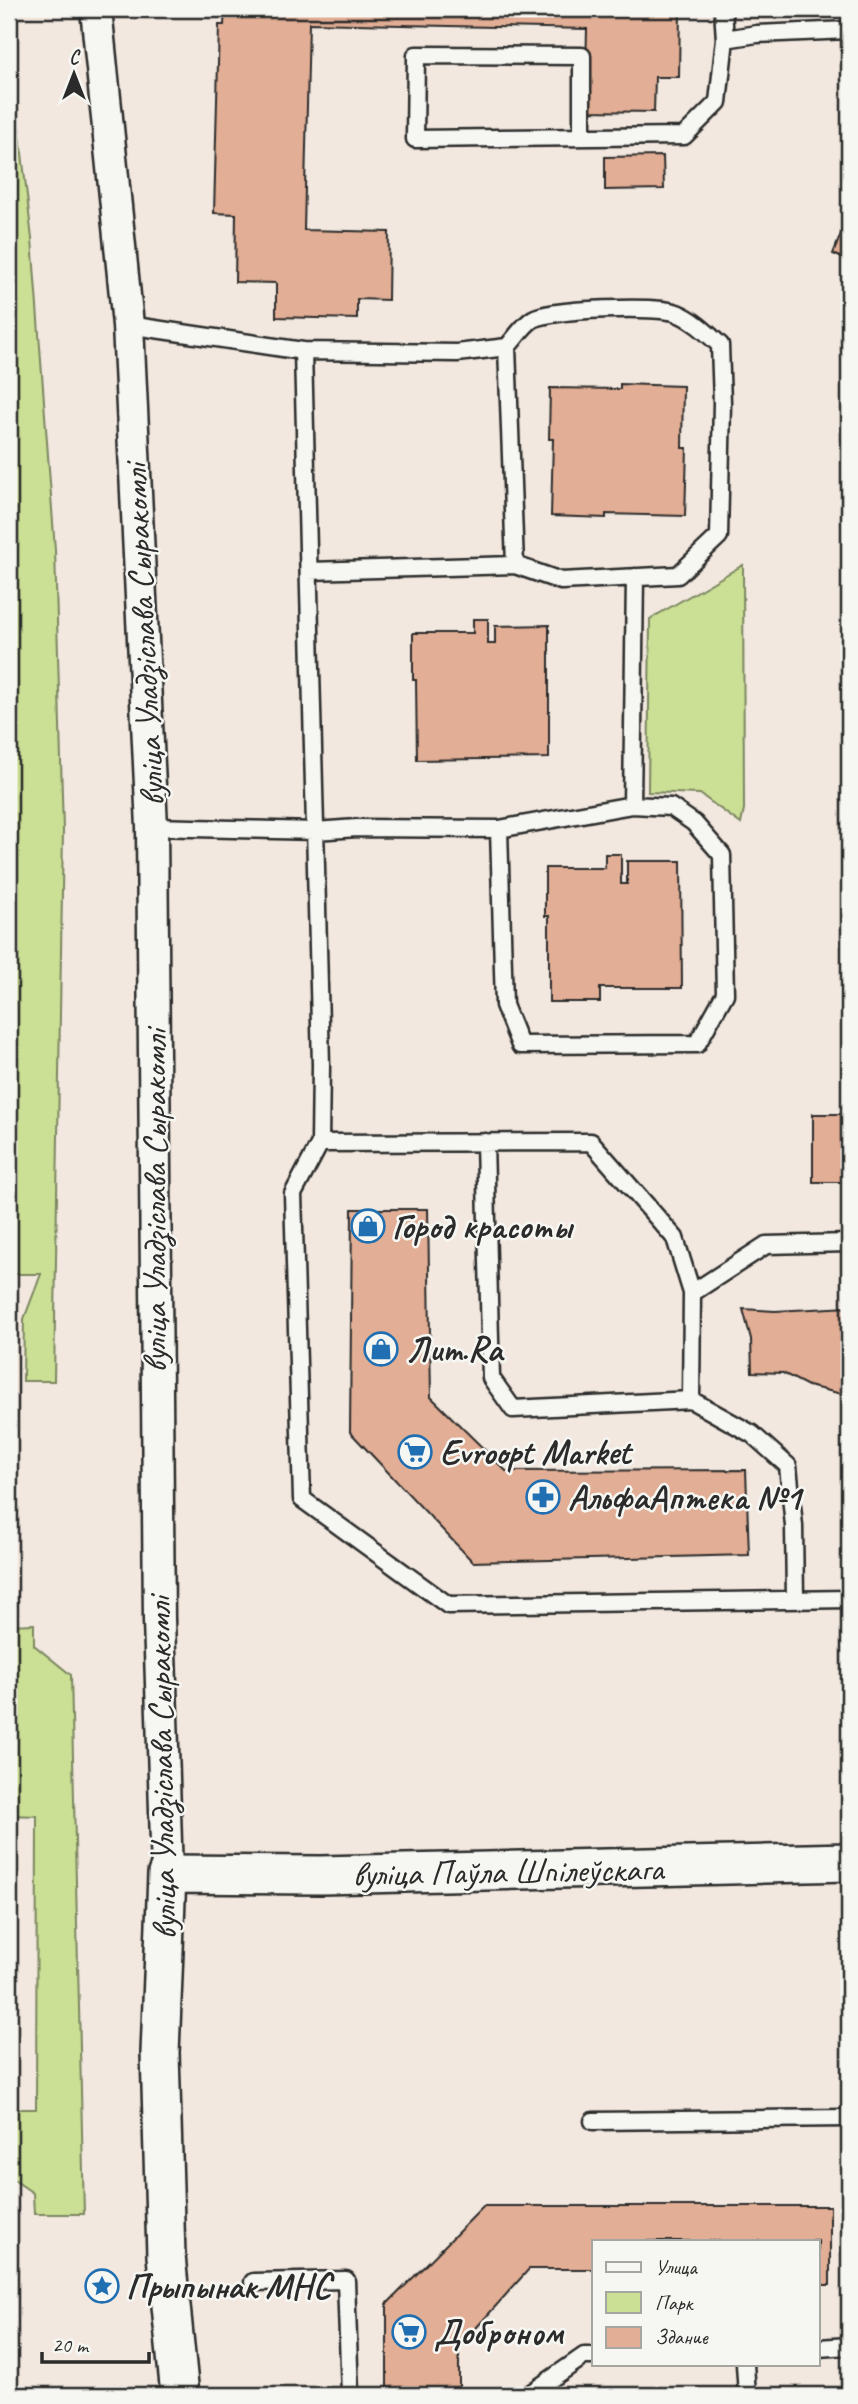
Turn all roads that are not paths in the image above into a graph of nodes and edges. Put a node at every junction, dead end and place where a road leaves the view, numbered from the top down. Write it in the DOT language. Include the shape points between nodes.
graph roads {
  1 [pos="96,9"];
  2 [pos="723,9"];
  3 [pos="849,30"];
  4 [pos="724,39"];
  5 [pos="582,135"];
  6 [pos="128,325"];
  7 [pos="507,347"];
  8 [pos="303,351"];
  9 [pos="515,565"];
  10 [pos="309,571"];
  11 [pos="635,577"];
  12 [pos="632,805"];
  13 [pos="152,827"];
  14 [pos="499,829"];
  15 [pos="315,831"];
  16 [pos="485,1142"];
  17 [pos="320,1143"];
  18 [pos="849,1243"];
  19 [pos="692,1293"];
  20 [pos="691,1400"];
  21 [pos="795,1599"];
  22 [pos="849,1599"];
  23 [pos="849,1863"];
  24 [pos="167,1874"];
  25 [pos="849,2118"];
  26 [pos="593,2121"];
  27 [pos="253,2281"];
  28 [pos="849,2346"];
  29 [pos="820,2348"];
  30 [pos="592,2356"];
  31 [pos="745,2366"];
  32 [pos="180,2395"];
  33 [pos="350,2395"];
  34 [pos="528,2395"];
  35 [pos="747,2395"];
  1 -- 6 [label="street, вуліца Уладзіслава Сыракомлі"];
  2 -- 4 [label="lane"];
  3 -- 4 [label="lane"];
  4 -- 5 [label="lane" via="718,102 684,136"];
  5 -- 5 [label="lane" via="582,56 416,55 415,139"];
  6 -- 8 [label="lane"];
  6 -- 13 [label="street, вуліца Уладзіслава Сыракомлі"];
  7 -- 8 [label="lane" via="457,352"];
  7 -- 9 [label="lane"];
  7 -- 11 [label="lane" via="533,318 638,308 674,311 720,345 719,536 678,575"];
  8 -- 10 [label="lane"];
  9 -- 10 [label="lane"];
  9 -- 11 [label="lane" via="561,581"];
  10 -- 15 [label="lane"];
  11 -- 12 [label="lane"];
  12 -- 14 [label="lane"];
  12 -- 14 [label="lane" via="671,807 694,823 722,855 725,994 697,1044 520,1045 504,1005"];
  13 -- 15 [label="lane"];
  13 -- 24 [label="street, вуліца Уладзіслава Сыракомлі" via="159,1620"];
  14 -- 15 [label="lane"];
  15 -- 17 [label="lane"];
  16 -- 17 [label="lane"];
  16 -- 19 [label="lane" via="591,1142 675,1238"];
  16 -- 20 [label="lane" via="491,1378 513,1409"];
  17 -- 21 [label="lane" via="293,1194 302,1499 448,1605"];
  18 -- 19 [label="lane" via="766,1245"];
  19 -- 20 [label="lane"];
  20 -- 21 [label="lane" via="752,1434 788,1466"];
  21 -- 22 [label="lane"];
  23 -- 24 [label="street, вуліца Паўла Шпілеўскага"];
  24 -- 32 [label="street, вуліца Уладзіслава Сыракомлі" via="160,2053 166,2256"];
  25 -- 26 [label="lane"];
  27 -- 33 [label="lane" via="346,2280"];
  28 -- 29 [label="lane"];
  30 -- 34 [label="lane" via="584,2356"];
  31 -- 35 [label="lane"];
}
